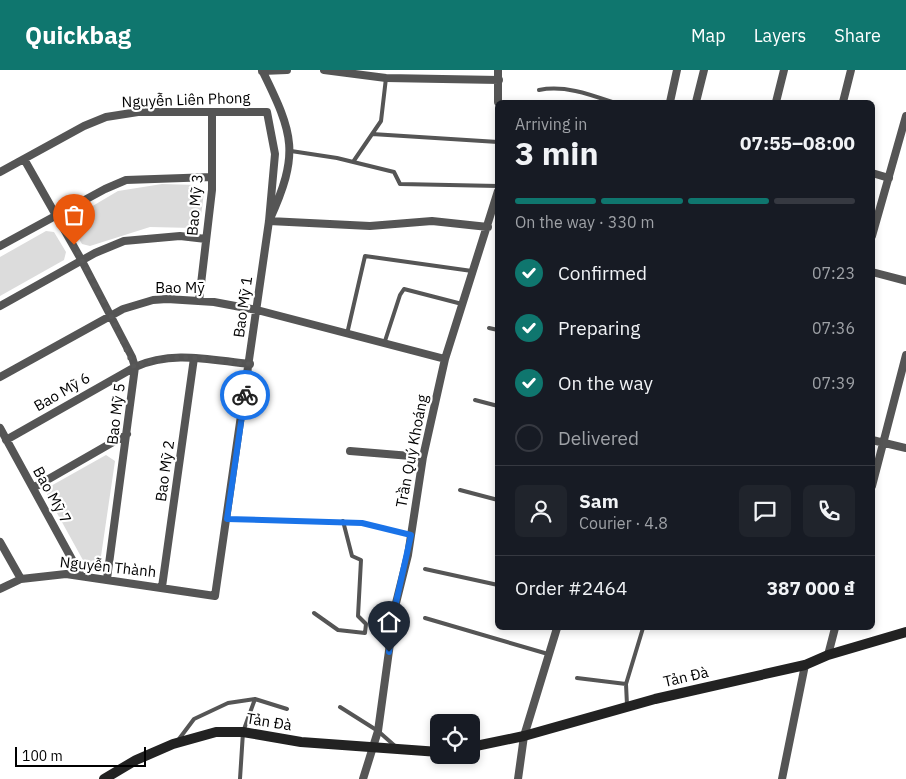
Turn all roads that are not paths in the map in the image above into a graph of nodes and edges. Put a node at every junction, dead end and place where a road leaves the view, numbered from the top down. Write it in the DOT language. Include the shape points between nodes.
graph roads {
  1 [pos="262,70"];
  2 [pos="287,70"];
  3 [pos="324,70"];
  4 [pos="498,70"];
  5 [pos="677,70"];
  6 [pos="704,70"];
  7 [pos="784,70"];
  8 [pos="851,70"];
  9 [pos="386,78"];
  10 [pos="498,80"];
  11 [pos="539,90"];
  12 [pos="498,100"];
  13 [pos="605,100"];
  14 [pos="670,100"];
  15 [pos="696,100"];
  16 [pos="776,100"];
  17 [pos="843,100"];
  18 [pos="212,112"];
  19 [pos="267,112"];
  20 [pos="906,116"];
  21 [pos="372,134"];
  22 [pos="495,142"];
  23 [pos="291,151"];
  24 [pos="24,159"];
  25 [pos="353,162"];
  26 [pos="0,172"];
  27 [pos="875,174"];
  28 [pos="212,176"];
  29 [pos="889,178"];
  30 [pos="495,186"];
  31 [pos="495,202"];
  32 [pos="56,215"];
  33 [pos="269,221"];
  34 [pos="875,226"];
  35 [pos="488,228"];
  36 [pos="206,238"];
  37 [pos="0,246"];
  38 [pos="82,260"];
  39 [pos="472,271"];
  40 [pos="875,273"];
  41 [pos="906,281"];
  42 [pos="199,301"];
  43 [pos="462,304"];
  44 [pos="0,306"];
  45 [pos="257,310"];
  46 [pos="111,316"];
  47 [pos="489,328"];
  48 [pos="495,329"];
  49 [pos="347,334"];
  50 [pos="384,344"];
  51 [pos="906,355"];
  52 [pos="194,358"];
  53 [pos="445,359"];
  54 [pos="250,364"];
  55 [pos="134,367"];
  56 [pos="0,377"];
  57 [pos="475,400"];
  58 [pos="495,405"];
  59 [pos="0,428"];
  60 [pos="127,434"];
  61 [pos="6,440"];
  62 [pos="875,441"];
  63 [pos="884,443"];
  64 [pos="906,448"];
  65 [pos="350,450"];
  66 [pos="423,457"];
  67 [pos="875,475"];
  68 [pos="32,488"];
  69 [pos="460,490"];
  70 [pos="495,499"];
  71 [pos="227,519"];
  72 [pos="343,521"];
  73 [pos="411,535"];
  74 [pos="0,542"];
  75 [pos="425,569"];
  76 [pos="80,574"];
  77 [pos="21,579"];
  78 [pos="107,579"];
  79 [pos="495,584"];
  80 [pos="162,587"];
  81 [pos="0,589"];
  82 [pos="215,596"];
  83 [pos="314,613"];
  84 [pos="426,618"];
  85 [pos="556,630"];
  86 [pos="642,630"];
  87 [pos="834,630"];
  88 [pos="906,632"];
  89 [pos="549,654"];
  90 [pos="828,655"];
  91 [pos="805,665"];
  92 [pos="577,678"];
  93 [pos="626,684"];
  94 [pos="255,699"];
  95 [pos="340,708"];
  96 [pos="627,708"];
  97 [pos="287,709"];
  98 [pos="378,730"];
  99 [pos="244,732"];
  100 [pos="524,736"];
  101 [pos="173,744"];
  102 [pos="480,744"];
  103 [pos="372,747"];
  104 [pos="398,750"];
  105 [pos="430,752"];
  106 [pos="104,779"];
  107 [pos="240,779"];
  108 [pos="363,779"];
  109 [pos="518,779"];
  110 [pos="782,779"];
  1 -- 2 [label="street"];
  1 -- 23 [label="street" via="289,133"];
  3 -- 9 [label="street"];
  4 -- 10 [label="street"];
  5 -- 14 [label="street"];
  6 -- 15 [label="street"];
  7 -- 16 [label="street"];
  8 -- 17 [label="street"];
  9 -- 10 [label="street"];
  9 -- 21 [label="lane" via="381,121"];
  10 -- 12 [label="street"];
  11 -- 13 [label="lane" via="565,89"];
  18 -- 19 [label="street, Nguyễn Liên Phong"];
  18 -- 24 [label="street, Nguyễn Liên Phong" via="138,112 106,117"];
  18 -- 28 [label="street, Bao Mỹ 3"];
  19 -- 33 [label="street, Bao Mỹ 1" via="275,154"];
  20 -- 29 [label="street"];
  21 -- 22 [label="lane"];
  21 -- 25 [label="lane"];
  23 -- 25 [label="lane"];
  23 -- 33 [label="street" via="283,190"];
  24 -- 26 [label="street, Nguyễn Liên Phong"];
  24 -- 32 [label="street, Bao Mỹ 5"];
  25 -- 30 [label="lane" via="394,172 400,184"];
  27 -- 29 [label="street"];
  28 -- 32 [label="street" via="126,180"];
  28 -- 36 [label="street, Bao Mỹ 3"];
  29 -- 34 [label="street"];
  31 -- 35 [label="street, Trần Quý Khoáng"];
  32 -- 37 [label="street"];
  32 -- 38 [label="street, Bao Mỹ 5"];
  33 -- 35 [label="street" via="370,226 432,221"];
  33 -- 45 [label="street, Bao Mỹ 1"];
  35 -- 39 [label="street, Trần Quý Khoáng"];
  36 -- 38 [label="street" via="180,236 124,241"];
  36 -- 42 [label="street, Bao Mỹ 3"];
  38 -- 44 [label="street"];
  38 -- 46 [label="street, Bao Mỹ 5"];
  39 -- 43 [label="street, Trần Quý Khoáng"];
  39 -- 49 [label="lane" via="364,256"];
  40 -- 41 [label="street"];
  42 -- 45 [label="street, Bao Mỹ"];
  42 -- 46 [label="street, Bao Mỹ" via="153,300"];
  43 -- 50 [label="lane" via="404,290"];
  43 -- 53 [label="street, Trần Quý Khoáng"];
  45 -- 49 [label="street, Bao Mỹ"];
  45 -- 54 [label="street, Bao Mỹ 1"];
  46 -- 55 [label="street, Bao Mỹ 5"];
  46 -- 56 [label="street, Bao Mỹ"];
  47 -- 48 [label="lane"];
  49 -- 50 [label="street, Bao Mỹ"];
  50 -- 53 [label="street, Bao Mỹ"];
  51 -- 63 [label="street"];
  52 -- 54 [label="street, Bao Mỹ 6"];
  52 -- 55 [label="street, Bao Mỹ 6" via="165,357"];
  52 -- 80 [label="street, Bao Mỹ 2"];
  53 -- 66 [label="street, Trần Quý Khoáng"];
  54 -- 71 [label="street, Bao Mỹ 1"];
  55 -- 60 [label="street, Bao Mỹ 5"];
  55 -- 61 [label="street, Bao Mỹ 6"];
  57 -- 58 [label="lane"];
  59 -- 61 [label="street, Bao Mỹ 7"];
  60 -- 68 [label="street"];
  60 -- 78 [label="street, Bao Mỹ 5"];
  61 -- 68 [label="street, Bao Mỹ 7"];
  62 -- 63 [label="street"];
  63 -- 64 [label="street"];
  63 -- 67 [label="street"];
  65 -- 66 [label="street"];
  66 -- 73 [label="street, Trần Quý Khoáng"];
  68 -- 76 [label="street, Bao Mỹ 7"];
  69 -- 70 [label="lane"];
  71 -- 72 [label="lane"];
  71 -- 82 [label="street, Bao Mỹ 1"];
  72 -- 73 [label="lane"];
  72 -- 83 [label="lane" via="352,556 361,560 358,616 366,624 365,633 338,630"];
  73 -- 98 [label="street, Trần Quý Khoáng" via="395,607"];
  74 -- 77 [label="street"];
  75 -- 79 [label="lane"];
  76 -- 77 [label="street, Nguyễn Thành"];
  76 -- 78 [label="street, Nguyễn Thành"];
  77 -- 81 [label="street, Nguyễn Thành"];
  78 -- 80 [label="street, Nguyễn Thành"];
  80 -- 82 [label="street, Nguyễn Thành"];
  84 -- 89 [label="lane"];
  85 -- 89 [label="street"];
  86 -- 93 [label="lane"];
  87 -- 90 [label="street"];
  88 -- 90 [label="main road, Tản Đà"];
  89 -- 100 [label="street"];
  90 -- 91 [label="main road, Tản Đà"];
  91 -- 96 [label="main road, Tản Đà"];
  91 -- 110 [label="street"];
  92 -- 93 [label="lane"];
  93 -- 96 [label="lane"];
  94 -- 97 [label="lane"];
  94 -- 99 [label="lane"];
  94 -- 101 [label="lane" via="228,703 194,719"];
  95 -- 98 [label="lane"];
  96 -- 100 [label="main road, Tản Đà"];
  98 -- 103 [label="street, Trần Quý Khoáng"];
  98 -- 104 [label="lane"];
  99 -- 101 [label="main road, Tản Đà" via="216,732"];
  99 -- 103 [label="main road, Tản Đà" via="301,742"];
  99 -- 107 [label="lane"];
  100 -- 102 [label="main road, Tản Đà"];
  100 -- 109 [label="street"];
  101 -- 106 [label="main road, Tản Đà"];
  103 -- 104 [label="main road, Tản Đà"];
  103 -- 108 [label="street, Trần Quý Khoáng"];
  104 -- 105 [label="main road, Tản Đà"];
}
